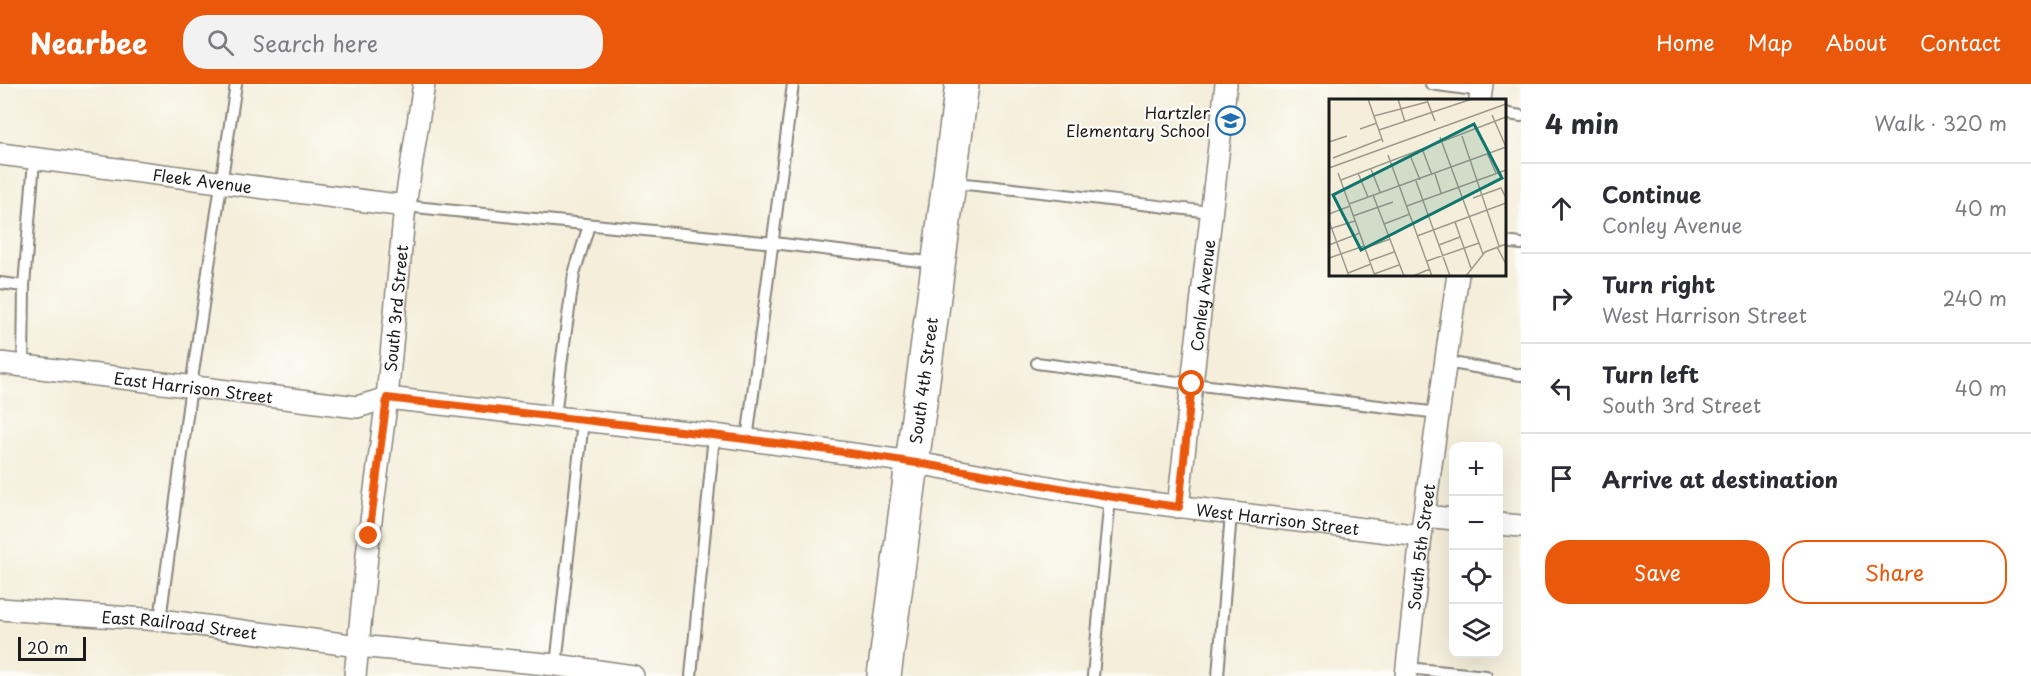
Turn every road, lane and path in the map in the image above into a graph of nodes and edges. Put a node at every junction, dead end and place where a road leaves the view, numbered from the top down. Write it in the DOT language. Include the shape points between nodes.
graph roads {
  1 [pos="236,84"];
  2 [pos="424,84"];
  3 [pos="793,84"];
  4 [pos="962,84"];
  5 [pos="1226,84"];
  6 [pos="1431,84"];
  7 [pos="1481,92"];
  8 [pos="1506,113"];
  9 [pos="1521,116"];
  10 [pos="0,154"];
  11 [pos="34,160"];
  12 [pos="221,183"];
  13 [pos="949,183"];
  14 [pos="405,206"];
  15 [pos="1211,212"];
  16 [pos="589,225"];
  17 [pos="1506,242"];
  18 [pos="774,243"];
  19 [pos="1521,244"];
  20 [pos="938,263"];
  21 [pos="1458,276"];
  22 [pos="0,283"];
  23 [pos="24,286"];
  24 [pos="1446,362"];
  25 [pos="0,363"];
  26 [pos="1037,363"];
  27 [pos="23,366"];
  28 [pos="1521,375"];
  29 [pos="1192,384"];
  30 [pos="191,386"];
  31 [pos="387,398"];
  32 [pos="1439,413"];
  33 [pos="555,418"];
  34 [pos="583,422"];
  35 [pos="714,435"];
  36 [pos="747,440"];
  37 [pos="911,462"];
  38 [pos="1110,498"];
  39 [pos="1179,507"];
  40 [pos="1231,513"];
  41 [pos="1449,520"];
  42 [pos="1503,524"];
  43 [pos="1423,526"];
  44 [pos="1521,526"];
  45 [pos="0,609"];
  46 [pos="160,620"];
  47 [pos="358,646"];
  48 [pos="556,665"];
  49 [pos="1406,672"];
  50 [pos="355,676"];
  51 [pos="633,676"];
  52 [pos="691,676"];
  53 [pos="884,676"];
  54 [pos="1094,676"];
  55 [pos="1218,676"];
  56 [pos="1486,676"];
  1 -- 12 [label="lane"];
  2 -- 14 [label="street, South 3rd Street"];
  3 -- 18 [label="lane"];
  4 -- 13 [label="main road, South 4th Street"];
  5 -- 15 [label="street, Conley Avenue"];
  6 -- 7 [label="lane"];
  8 -- 9 [label="lane"];
  10 -- 11 [label="street, Fleek Avenue"];
  11 -- 12 [label="street, Fleek Avenue"];
  11 -- 23 [label="lane"];
  12 -- 14 [label="street, Fleek Avenue"];
  12 -- 30 [label="lane"];
  13 -- 15 [label="lane"];
  13 -- 20 [label="main road, South 4th Street"];
  14 -- 16 [label="lane"];
  14 -- 31 [label="street, South 3rd Street"];
  15 -- 29 [label="street, Conley Avenue"];
  16 -- 18 [label="lane"];
  16 -- 33 [label="lane" via="574,274"];
  17 -- 19 [label="lane"];
  18 -- 20 [label="lane"];
  18 -- 36 [label="lane"];
  20 -- 37 [label="main road, South 4th Street"];
  21 -- 24 [label="street, South 5th Street"];
  22 -- 23 [label="lane"];
  23 -- 27 [label="lane"];
  24 -- 28 [label="lane"];
  24 -- 32 [label="street, South 5th Street"];
  25 -- 27 [label="street, East Harrison Street"];
  26 -- 29 [label="lane"];
  27 -- 30 [label="street, East Harrison Street"];
  29 -- 32 [label="lane"];
  29 -- 39 [label="street, Conley Avenue"];
  30 -- 31 [label="street, East Harrison Street" via="357,407"];
  30 -- 46 [label="lane"];
  31 -- 33 [label="street, West Harrison Street"];
  31 -- 47 [label="street, South 3rd Street"];
  32 -- 43 [label="street, South 5th Street"];
  33 -- 34 [label="street, West Harrison Street"];
  34 -- 35 [label="street, West Harrison Street"];
  34 -- 48 [label="lane"];
  35 -- 36 [label="street, West Harrison Street"];
  35 -- 52 [label="lane"];
  36 -- 37 [label="street, West Harrison Street"];
  37 -- 38 [label="street, West Harrison Street"];
  37 -- 53 [label="main road, South 4th Street"];
  38 -- 39 [label="street, West Harrison Street"];
  38 -- 54 [label="lane"];
  39 -- 40 [label="street, West Harrison Street"];
  40 -- 43 [label="street, West Harrison Street"];
  40 -- 55 [label="lane"];
  41 -- 43 [label="street, West Harrison Street"];
  42 -- 44 [label="street"];
  43 -- 49 [label="street, South 5th Street"];
  45 -- 46 [label="street, East Railroad Street"];
  46 -- 47 [label="street, East Railroad Street"];
  47 -- 48 [label="street, East Railroad Street"];
  47 -- 50 [label="street, South 3rd Street"];
  48 -- 51 [label="street, East Railroad Street"];
  49 -- 56 [label="lane"];
}
